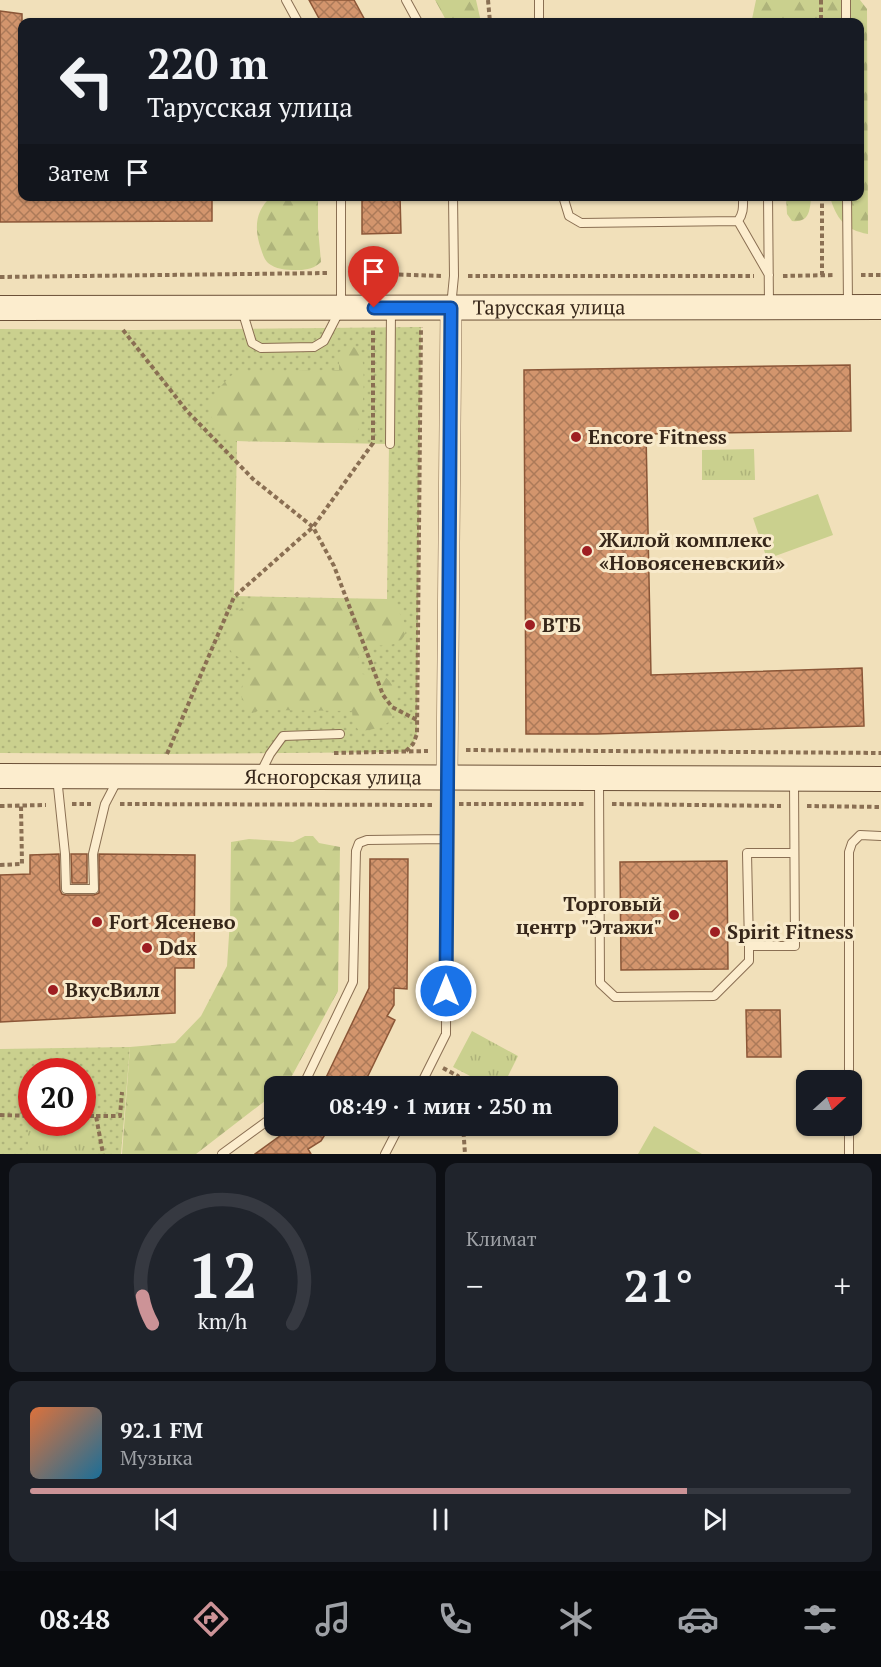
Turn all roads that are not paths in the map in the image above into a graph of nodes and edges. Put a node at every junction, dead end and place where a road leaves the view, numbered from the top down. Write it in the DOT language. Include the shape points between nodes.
graph roads {
  1 [pos="286,0"];
  2 [pos="406,0"];
  3 [pos="539,0"];
  4 [pos="846,0"];
  5 [pos="296,18"];
  6 [pos="416,18"];
  7 [pos="539,18"];
  8 [pos="846,18"];
  9 [pos="341,201"];
  10 [pos="453,201"];
  11 [pos="564,201"];
  12 [pos="743,201"];
  13 [pos="768,201"];
  14 [pos="848,201"];
  15 [pos="738,221"];
  16 [pos="769,276"];
  17 [pos="769,307"];
  18 [pos="848,307"];
  19 [pos="881,307"];
  20 [pos="0,308"];
  21 [pos="241,308"];
  22 [pos="341,308"];
  23 [pos="390,308"];
  24 [pos="451,308"];
  25 [pos="390,444"];
  26 [pos="340,734"];
  27 [pos="0,776"];
  28 [pos="57,776"];
  29 [pos="120,776"];
  30 [pos="259,777"];
  31 [pos="447,777"];
  32 [pos="599,778"];
  33 [pos="794,778"];
  34 [pos="881,778"];
  35 [pos="881,836"];
  36 [pos="446,839"];
  37 [pos="795,853"];
  38 [pos="748,946"];
  39 [pos="849,1070"];
  40 [pos="308,1076"];
  41 [pos="425,1076"];
  42 [pos="264,1123"];
  43 [pos="394,1136"];
  44 [pos="849,1136"];
  45 [pos="222,1154"];
  46 [pos="385,1154"];
  47 [pos="849,1154"];
  1 -- 5 [label="lane"];
  2 -- 6 [label="lane"];
  3 -- 7 [label="lane"];
  4 -- 8 [label="lane"];
  9 -- 22 [label="lane"];
  10 -- 24 [label="lane"];
  11 -- 15 [label="lane" via="569,216 580,223"];
  12 -- 15 [label="lane"];
  13 -- 16 [label="lane"];
  14 -- 18 [label="lane"];
  15 -- 16 [label="lane"];
  16 -- 17 [label="lane"];
  17 -- 18 [label="main road, Тарусская улица"];
  17 -- 24 [label="main road, Тарусская улица"];
  18 -- 19 [label="main road, Тарусская улица"];
  20 -- 21 [label="main road, Тарусская улица"];
  21 -- 22 [label="main road, Тарусская улица"];
  21 -- 22 [label="lane" via="252,343 261,348 314,347 324,341"];
  22 -- 23 [label="main road, Тарусская улица"];
  23 -- 24 [label="main road, Тарусская улица"];
  23 -- 25 [label="lane"];
  24 -- 31 [label="street"];
  26 -- 30 [label="lane" via="283,735"];
  27 -- 28 [label="main road, Ясногорская улица"];
  28 -- 29 [label="main road, Ясногорская улица"];
  28 -- 29 [label="lane" via="66,889 94,889 93,854 105,804"];
  29 -- 30 [label="main road, Ясногорская улица"];
  30 -- 31 [label="main road, Ясногорская улица"];
  31 -- 32 [label="main road, Ясногорская улица"];
  31 -- 36 [label="lane"];
  32 -- 33 [label="main road, Ясногорская улица"];
  32 -- 38 [label="lane" via="600,983 615,997 714,996 749,962"];
  33 -- 34 [label="main road, Ясногорская улица"];
  33 -- 37 [label="lane"];
  35 -- 39 [label="lane" via="860,836 849,852"];
  36 -- 40 [label="lane" via="359,843 353,982"];
  36 -- 41 [label="lane" via="446,1034"];
  37 -- 38 [label="lane" via="795,946"];
  37 -- 38 [label="lane" via="747,853"];
  42 -- 45 [label="lane"];
  43 -- 46 [label="lane"];
  44 -- 47 [label="lane"];
}
